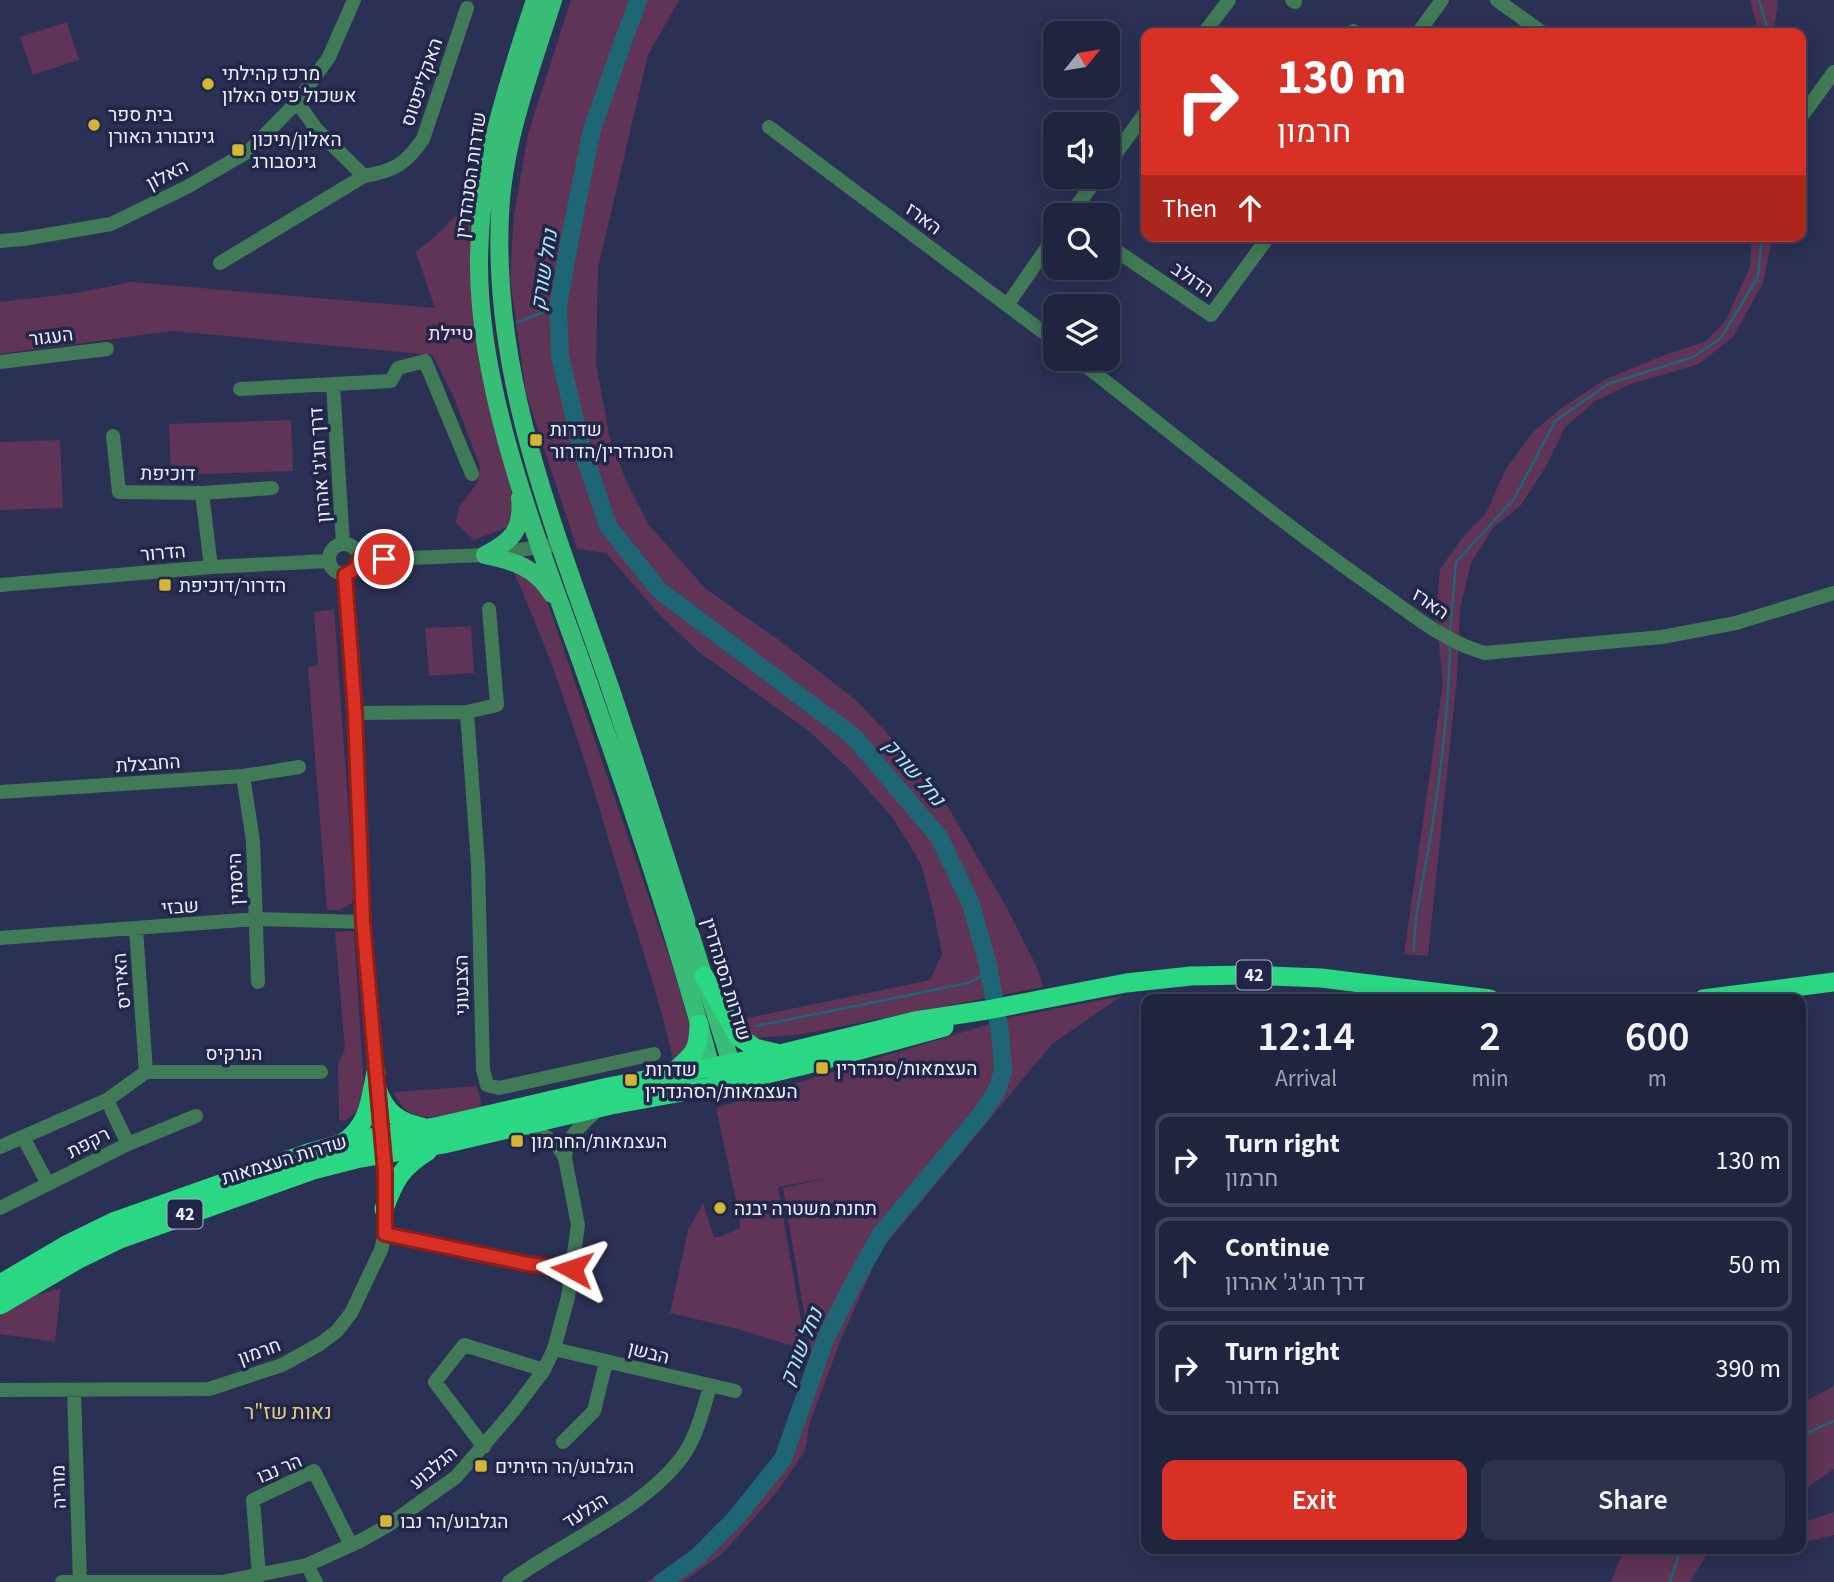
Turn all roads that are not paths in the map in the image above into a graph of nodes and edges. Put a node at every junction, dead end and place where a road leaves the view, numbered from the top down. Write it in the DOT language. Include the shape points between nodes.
graph roads {
  1 [pos="354,0"];
  2 [pos="535,0"];
  3 [pos="553,0"];
  4 [pos="1229,0"];
  5 [pos="1442,0"];
  6 [pos="1497,0"];
  7 [pos="467,8"];
  8 [pos="1208,28"];
  9 [pos="1422,28"];
  10 [pos="1536,28"];
  11 [pos="1834,72"];
  12 [pos="297,102"];
  13 [pos="1806,110"];
  14 [pos="1141,119"];
  15 [pos="769,127"];
  16 [pos="1134,129"];
  17 [pos="1141,134"];
  18 [pos="1120,148"];
  19 [pos="364,176"];
  20 [pos="0,241"];
  21 [pos="1262,242"];
  22 [pos="1043,253"];
  23 [pos="1120,253"];
  24 [pos="220,263"];
  25 [pos="1008,304"];
  26 [pos="1043,332"];
  27 [pos="107,349"];
  28 [pos="0,362"];
  29 [pos="1092,371"];
  30 [pos="333,384"];
  31 [pos="240,389"];
  32 [pos="113,436"];
  33 [pos="516,470"];
  34 [pos="472,474"];
  35 [pos="272,488"];
  36 [pos="202,493"];
  37 [pos="343,544"];
  38 [pos="559,544"];
  39 [pos="540,547"];
  40 [pos="485,555"];
  41 [pos="359,560"];
  42 [pos="329,561"];
  43 [pos="211,567"];
  44 [pos="345,575"];
  45 [pos="0,585"];
  46 [pos="1834,593"];
  47 [pos="489,609"];
  48 [pos="566,620"];
  49 [pos="467,712"];
  50 [pos="355,713"];
  51 [pos="299,767"];
  52 [pos="243,775"];
  53 [pos="0,792"];
  54 [pos="257,919"];
  55 [pos="363,922"];
  56 [pos="136,929"];
  57 [pos="0,938"];
  58 [pos="704,976"];
  59 [pos="258,982"];
  60 [pos="1834,982"];
  61 [pos="1450,994"];
  62 [pos="1742,994"];
  63 [pos="987,1010"];
  64 [pos="699,1024"];
  65 [pos="654,1054"];
  66 [pos="780,1054"];
  67 [pos="731,1063"];
  68 [pos="711,1068"];
  69 [pos="146,1072"];
  70 [pos="321,1072"];
  71 [pos="668,1077"];
  72 [pos="376,1081"];
  73 [pos="723,1084"];
  74 [pos="107,1100"];
  75 [pos="598,1108"];
  76 [pos="196,1116"];
  77 [pos="523,1125"];
  78 [pos="427,1128"];
  79 [pos="23,1137"];
  80 [pos="451,1142"];
  81 [pos="128,1144"];
  82 [pos="340,1144"];
  83 [pos="382,1146"];
  84 [pos="0,1147"];
  85 [pos="565,1158"];
  86 [pos="48,1184"];
  87 [pos="0,1208"];
  88 [pos="384,1209"];
  89 [pos="385,1234"];
  90 [pos="572,1269"];
  91 [pos="0,1284"];
  92 [pos="0,1305"];
  93 [pos="554,1349"];
  94 [pos="606,1362"];
  95 [pos="544,1370"];
  96 [pos="710,1387"];
  97 [pos="0,1390"];
  98 [pos="74,1391"];
  99 [pos="735,1391"];
  100 [pos="563,1442"];
  101 [pos="484,1447"];
  102 [pos="351,1545"];
  103 [pos="307,1565"];
  104 [pos="259,1576"];
  105 [pos="62,1582"];
  106 [pos="80,1582"];
  107 [pos="222,1582"];
  108 [pos="316,1582"];
  109 [pos="509,1582"];
  1 -- 12 [label="street, האלון" via="329,57"];
  2 -- 33 [label="main road, שדרות הסנהדרין" via="497,119 479,262 486,349"];
  3 -- 38 [label="main road, שדרות הסנהדרין" via="505,168 499,256 517,403"];
  4 -- 8 [label="street"];
  5 -- 9 [label="street"];
  6 -- 10 [label="street"];
  7 -- 19 [label="street, האקליפטוס" via="423,139 398,167"];
  11 -- 13 [label="street"];
  12 -- 19 [label="street" via="317,130"];
  12 -- 20 [label="street, האלון" via="249,151 111,224"];
  14 -- 16 [label="street"];
  15 -- 25 [label="street, הארז"];
  16 -- 17 [label="street"];
  16 -- 18 [label="street"];
  19 -- 24 [label="street, האקליפטוס"];
  21 -- 23 [label="street, הדולב" via="1211,315"];
  22 -- 25 [label="street"];
  25 -- 26 [label="street, הארז"];
  27 -- 28 [label="street, העגור"];
  29 -- 46 [label="street, הארז" via="1337,561 1441,634 1485,653 1662,636 1737,623"];
  30 -- 31 [label="street"];
  30 -- 34 [label="street" via="391,381 398,368 425,361"];
  30 -- 37 [label="street, דרך חג'ג' אהרון"];
  32 -- 36 [label="street, דוכיפת" via="119,492"];
  33 -- 39 [label="main road, שדרות הסנהדרין"];
  33 -- 40 [label="main road" via="519,524 510,539"];
  35 -- 36 [label="street, דוכיפת"];
  36 -- 43 [label="street"];
  37 -- 41 [label="street" via="355,548"];
  37 -- 42 [label="street" via="332,550"];
  38 -- 39 [label="street"];
  38 -- 58 [label="main road, שדרות הסנהדרין"];
  39 -- 40 [label="street"];
  39 -- 48 [label="main road, שדרות הסנהדרין"];
  40 -- 41 [label="street"];
  40 -- 48 [label="main road" via="513,561 533,572 549,589"];
  41 -- 44 [label="street" via="357,568"];
  42 -- 43 [label="street, הדרור"];
  42 -- 44 [label="street" via="336,572"];
  43 -- 45 [label="street, הדרור"];
  44 -- 50 [label="street"];
  47 -- 49 [label="street" via="497,705"];
  48 -- 64 [label="main road, שדרות הסנהדרין" via="668,918"];
  49 -- 50 [label="street"];
  49 -- 65 [label="street, הצבעוני" via="478,864 483,1070 488,1085 499,1088"];
  50 -- 55 [label="street"];
  51 -- 52 [label="street, החבצלת"];
  52 -- 53 [label="street, החבצלת"];
  52 -- 54 [label="street, היסמין" via="253,841"];
  54 -- 55 [label="street, שבזי"];
  54 -- 56 [label="street, שבזי"];
  54 -- 59 [label="street, היסמין"];
  55 -- 72 [label="street"];
  56 -- 57 [label="street, שבזי"];
  56 -- 69 [label="street, האיריס"];
  58 -- 66 [label="highway" via="738,1036 755,1048"];
  58 -- 67 [label="main road, שדרות הסנהדרין"];
  60 -- 62 [label="highway"];
  61 -- 63 [label="highway, 42" via="1321,978 1191,976 1126,983"];
  63 -- 66 [label="highway, 42" via="915,1021"];
  63 -- 73 [label="highway, 42" via="932,1031"];
  64 -- 68 [label="main road, שדרות הסנהדרין"];
  64 -- 71 [label="highway" via="695,1052"];
  66 -- 67 [label="highway, 42"];
  67 -- 68 [label="highway, 42"];
  67 -- 73 [label="main road, שדרות הסנהדרין"];
  68 -- 71 [label="highway, שדרות העצמאות / 42"];
  68 -- 73 [label="main road, שדרות הסנהדרין"];
  69 -- 70 [label="street, הנרקיס"];
  69 -- 74 [label="street"];
  71 -- 78 [label="highway, שדרות העצמאות / 42"];
  72 -- 78 [label="highway" via="389,1112 405,1123"];
  72 -- 82 [label="highway" via="368,1113 356,1133"];
  72 -- 83 [label="street"];
  73 -- 75 [label="highway, שדרות העצמאות / 42"];
  74 -- 79 [label="street"];
  74 -- 81 [label="street"];
  75 -- 77 [label="highway, שדרות העצמאות / 42"];
  75 -- 85 [label="street" via="568,1141"];
  76 -- 81 [label="street, רקפת"];
  77 -- 80 [label="highway, שדרות העצמאות / 42"];
  77 -- 85 [label="street" via="552,1140"];
  78 -- 83 [label="highway, שדרות העצמאות / 42"];
  79 -- 84 [label="street"];
  79 -- 86 [label="street"];
  80 -- 83 [label="highway, שדרות העצמאות / 42"];
  80 -- 88 [label="highway" via="430,1149 406,1166"];
  81 -- 86 [label="street, רקפת"];
  82 -- 83 [label="highway, שדרות העצמאות / 42"];
  82 -- 91 [label="highway, שדרות העצמאות / 42" via="135,1213 68,1244"];
  83 -- 88 [label="street, חרמון"];
  83 -- 92 [label="highway, שדרות העצמאות / 42" via="356,1159 141,1230 77,1259"];
  85 -- 90 [label="street, הגלבוע" via="578,1225"];
  86 -- 87 [label="street, רקפת"];
  88 -- 89 [label="street, חרמון"];
  89 -- 90 [label="street"];
  89 -- 98 [label="street, חרמון" via="351,1314 337,1331 282,1365 209,1389"];
  90 -- 93 [label="street, הגלבוע"];
  93 -- 94 [label="street, הבשן"];
  93 -- 95 [label="street, הגלבוע"];
  94 -- 96 [label="street, הבשן"];
  94 -- 100 [label="street" via="594,1411"];
  95 -- 101 [label="street, הגלבוע"];
  95 -- 101 [label="street" via="464,1345 435,1382"];
  96 -- 99 [label="street, הבשן"];
  96 -- 109 [label="street, הגלעד" via="683,1456 653,1487"];
  97 -- 98 [label="street, חרמון"];
  98 -- 106 [label="street, מוריה"];
  101 -- 102 [label="street, הגלבוע" via="456,1477 387,1526"];
  102 -- 103 [label="street, הגלבוע"];
  102 -- 104 [label="street, הר נבו" via="314,1471 253,1500"];
  103 -- 104 [label="street, הגלבוע"];
  103 -- 108 [label="street"];
  104 -- 107 [label="street, הגלבוע"];
  105 -- 106 [label="street, הגלבוע"];
  106 -- 107 [label="street, הגלבוע"];
}
